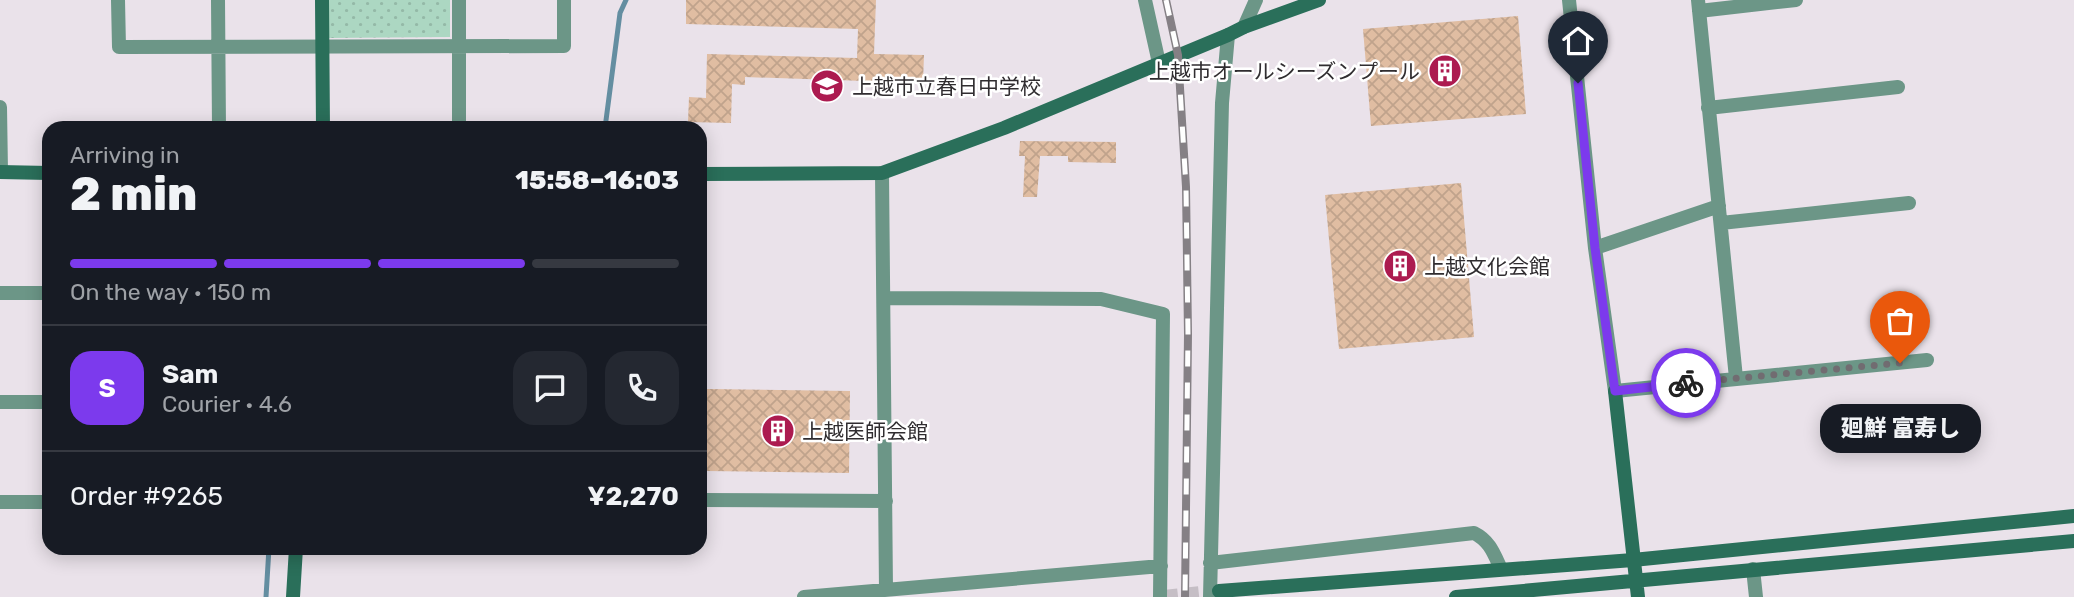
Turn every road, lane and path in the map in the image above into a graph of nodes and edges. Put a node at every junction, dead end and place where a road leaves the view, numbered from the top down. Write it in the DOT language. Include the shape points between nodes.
graph roads {
  1 [pos="118,0"];
  2 [pos="218,0"];
  3 [pos="322,0"];
  4 [pos="459,0"];
  5 [pos="564,0"];
  6 [pos="1145,0"];
  7 [pos="1256,0"];
  8 [pos="1319,0"];
  9 [pos="1569,0"];
  10 [pos="1796,0"];
  11 [pos="1698,5"];
  12 [pos="1244,27"];
  13 [pos="1228,35"];
  14 [pos="218,46"];
  15 [pos="460,46"];
  16 [pos="322,47"];
  17 [pos="1159,63"];
  18 [pos="1898,88"];
  19 [pos="0,107"];
  20 [pos="1708,108"];
  21 [pos="219,121"];
  22 [pos="323,121"];
  23 [pos="459,121"];
  24 [pos="1,172"];
  25 [pos="42,173"];
  26 [pos="882,173"];
  27 [pos="707,174"];
  28 [pos="1909,203"];
  29 [pos="1719,206"];
  30 [pos="1721,223"];
  31 [pos="1595,248"];
  32 [pos="0,293"];
  33 [pos="42,293"];
  34 [pos="885,298"];
  35 [pos="1927,360"];
  36 [pos="1736,378"];
  37 [pos="1615,391"];
  38 [pos="0,402"];
  39 [pos="42,402"];
  40 [pos="707,500"];
  41 [pos="886,501"];
  42 [pos="0,502"];
  43 [pos="42,502"];
  44 [pos="2074,516"];
  45 [pos="2074,541"];
  46 [pos="296,555"];
  47 [pos="1633,559"];
  48 [pos="1210,563"];
  49 [pos="1161,566"];
  50 [pos="1501,569"];
  51 [pos="1753,569"];
  52 [pos="1636,581"];
  53 [pos="886,590"];
  54 [pos="1557,592"];
  55 [pos="1215,594"];
  56 [pos="293,597"];
  57 [pos="804,597"];
  58 [pos="1160,597"];
  59 [pos="1456,597"];
  60 [pos="1638,597"];
  61 [pos="1756,597"];
  1 -- 14 [label="street" via="119,47"];
  2 -- 14 [label="street"];
  3 -- 16 [label="street"];
  4 -- 15 [label="street"];
  5 -- 15 [label="street" via="564,46"];
  6 -- 17 [label="street"];
  7 -- 12 [label="street"];
  8 -- 12 [label="street"];
  9 -- 31 [label="street"];
  10 -- 11 [label="street"];
  11 -- 20 [label="street"];
  12 -- 13 [label="street"];
  13 -- 17 [label="street"];
  13 -- 48 [label="street" via="1222,103"];
  14 -- 16 [label="street"];
  14 -- 21 [label="street"];
  15 -- 16 [label="street"];
  15 -- 23 [label="street"];
  16 -- 22 [label="street"];
  17 -- 26 [label="street"];
  18 -- 20 [label="street"];
  19 -- 24 [label="street"];
  20 -- 29 [label="street"];
  24 -- 25 [label="street"];
  26 -- 27 [label="street"];
  26 -- 34 [label="street"];
  28 -- 30 [label="street"];
  29 -- 30 [label="street"];
  29 -- 31 [label="street"];
  30 -- 36 [label="street"];
  31 -- 37 [label="street"];
  32 -- 33 [label="street"];
  34 -- 41 [label="street"];
  34 -- 49 [label="street" via="1101,299 1163,314"];
  35 -- 36 [label="street"];
  36 -- 37 [label="street"];
  37 -- 47 [label="street"];
  38 -- 39 [label="street"];
  40 -- 41 [label="street"];
  41 -- 53 [label="street"];
  42 -- 43 [label="street"];
  44 -- 47 [label="street"];
  45 -- 51 [label="street"];
  46 -- 56 [label="street"];
  47 -- 50 [label="street"];
  47 -- 52 [label="street"];
  48 -- 50 [label="street" via="1475,533 1491,546"];
  48 -- 55 [label="street"];
  49 -- 53 [label="street"];
  49 -- 58 [label="street"];
  50 -- 55 [label="street"];
  51 -- 52 [label="street"];
  51 -- 61 [label="street"];
  52 -- 54 [label="street"];
  52 -- 60 [label="street"];
  53 -- 57 [label="street"];
  54 -- 59 [label="street"];
}
